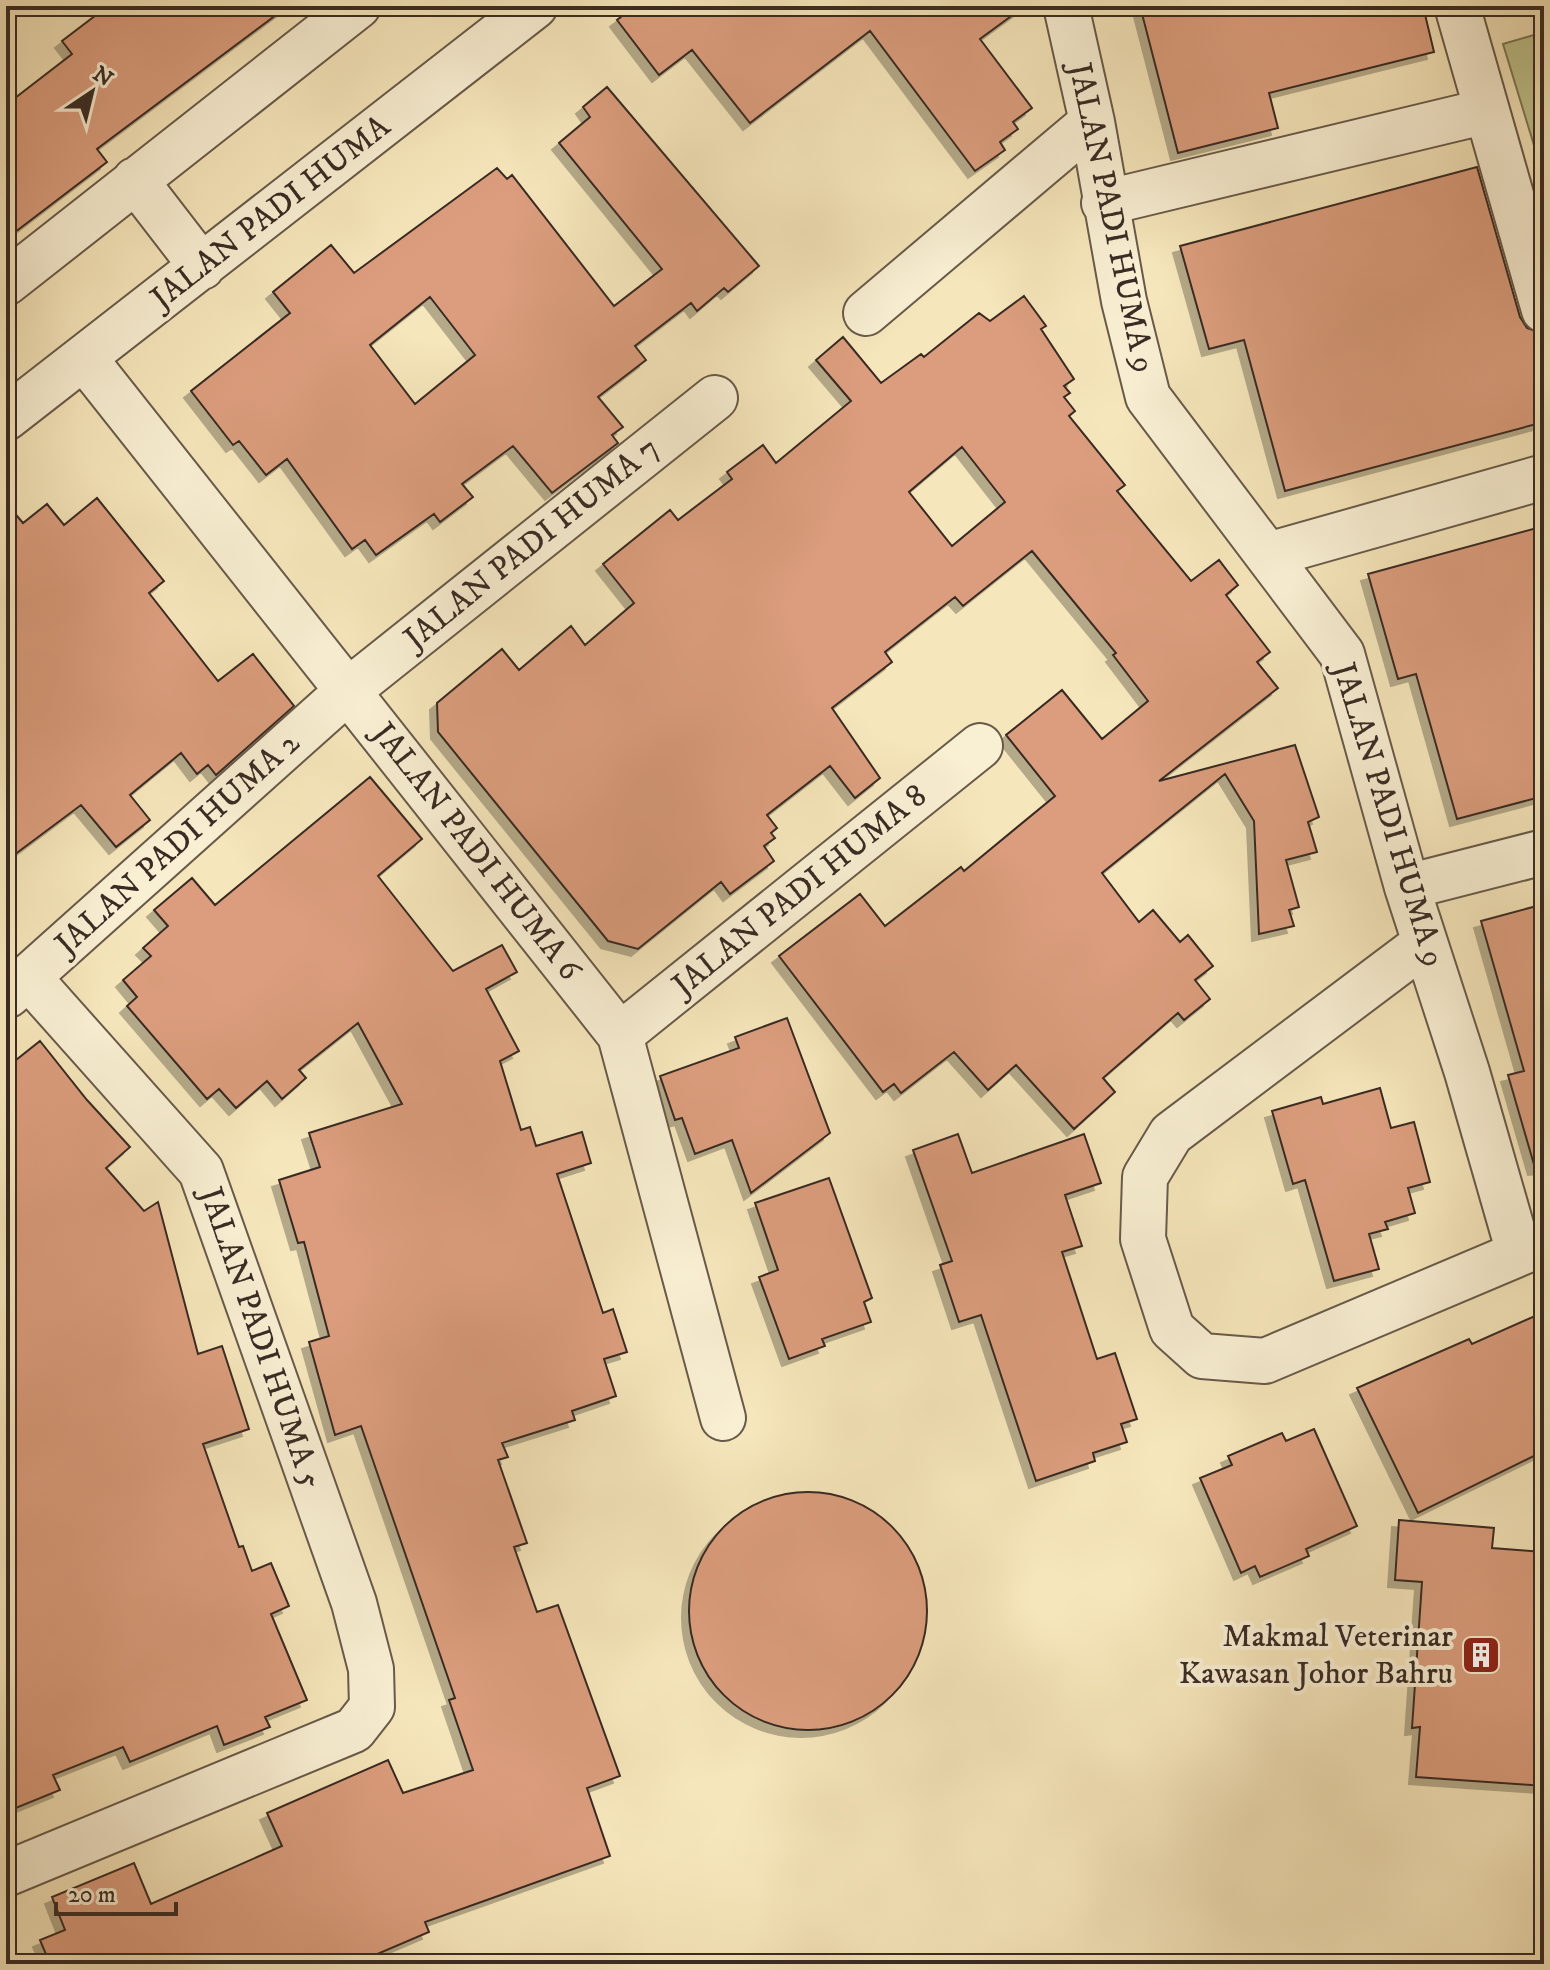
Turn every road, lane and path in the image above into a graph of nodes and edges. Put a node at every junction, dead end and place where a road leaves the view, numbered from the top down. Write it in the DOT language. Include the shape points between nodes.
graph roads {
  1 [pos="358,6"];
  2 [pos="535,6"];
  3 [pos="1066,6"];
  4 [pos="1457,6"];
  5 [pos="1487,111"];
  6 [pos="1092,122"];
  7 [pos="135,180"];
  8 [pos="1104,203"];
  9 [pos="202,267"];
  10 [pos="6,283"];
  11 [pos="1544,310"];
  12 [pos="866,313"];
  13 [pos="84,358"];
  14 [pos="715,398"];
  15 [pos="6,418"];
  16 [pos="1544,477"];
  17 [pos="1268,555"];
  18 [pos="349,690"];
  19 [pos="980,746"];
  20 [pos="1544,852"];
  21 [pos="1407,887"];
  22 [pos="1425,943"];
  23 [pos="17,987"];
  24 [pos="620,1035"];
  25 [pos="1531,1248"];
  26 [pos="723,1418"];
  27 [pos="6,1874"];
  1 -- 7 [label="street"];
  2 -- 9 [label="street, JALAN PADI HUMA"];
  3 -- 6 [label="street, JALAN PADI HUMA 9"];
  4 -- 5 [label="street"];
  5 -- 8 [label="street"];
  5 -- 11 [label="street"];
  6 -- 8 [label="street, JALAN PADI HUMA 9"];
  6 -- 12 [label="street"];
  7 -- 9 [label="street"];
  7 -- 10 [label="street"];
  8 -- 17 [label="street, JALAN PADI HUMA 9" via="1148,397"];
  9 -- 13 [label="street, JALAN PADI HUMA"];
  13 -- 15 [label="street, JALAN PADI HUMA"];
  13 -- 18 [label="street, JALAN PADI HUMA 6"];
  14 -- 18 [label="street, JALAN PADI HUMA 7"];
  16 -- 17 [label="street"];
  17 -- 21 [label="street, JALAN PADI HUMA 9" via="1342,654"];
  18 -- 23 [label="street, JALAN PADI HUMA 2"];
  18 -- 24 [label="street, JALAN PADI HUMA 6"];
  19 -- 24 [label="street, JALAN PADI HUMA 8"];
  20 -- 21 [label="street"];
  21 -- 22 [label="street, JALAN PADI HUMA 9"];
  22 -- 25 [label="street, JALAN PADI HUMA 9"];
  22 -- 25 [label="street" via="1171,1134 1145,1177 1143,1239 1172,1329 1202,1356 1265,1361"];
  23 -- 27 [label="street, JALAN PADI HUMA 5" via="201,1171 354,1603 371,1669 372,1707 354,1730"];
  24 -- 26 [label="street, JALAN PADI HUMA 6"];
}
